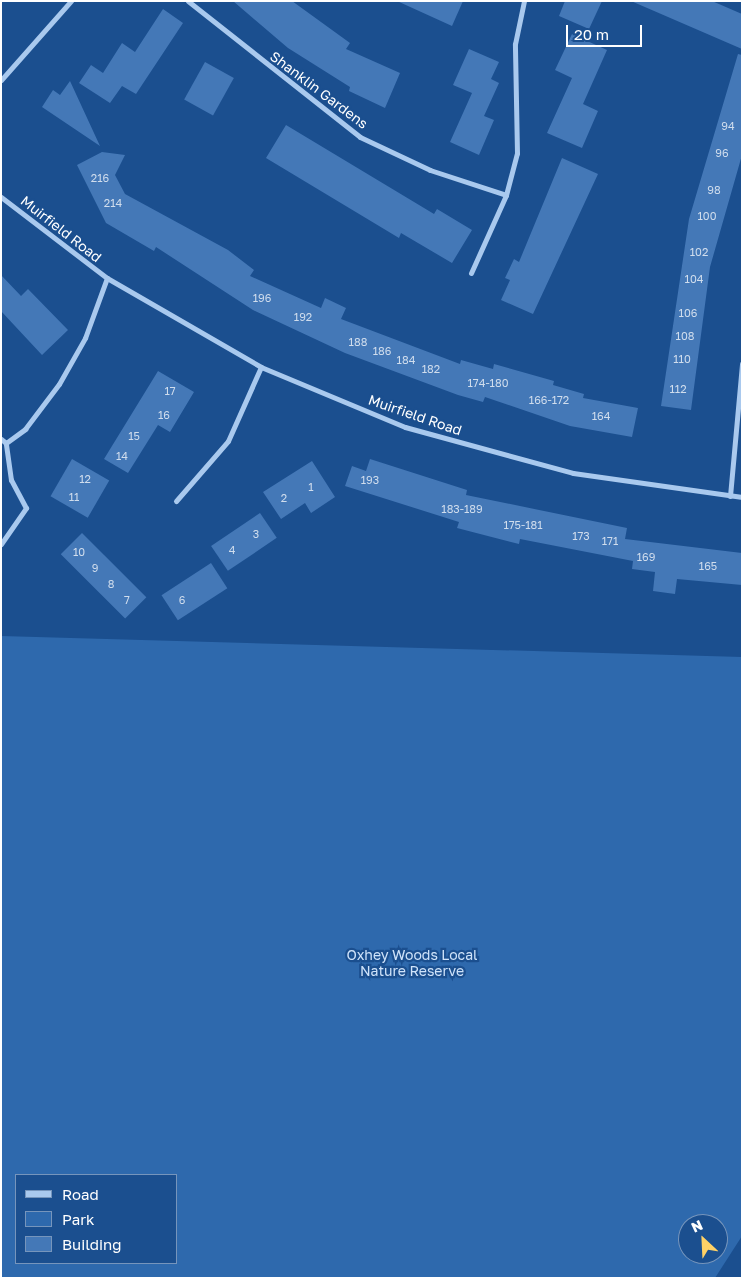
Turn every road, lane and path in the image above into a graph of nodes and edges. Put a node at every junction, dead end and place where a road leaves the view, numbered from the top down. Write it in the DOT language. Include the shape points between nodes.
graph roads {
  1 [pos="71,1"];
  2 [pos="188,1"];
  3 [pos="524,1"];
  4 [pos="1,80"];
  5 [pos="506,195"];
  6 [pos="1,197"];
  7 [pos="471,273"];
  8 [pos="107,278"];
  9 [pos="742,364"];
  10 [pos="261,367"];
  11 [pos="3,441"];
  12 [pos="730,496"];
  13 [pos="742,497"];
  14 [pos="176,501"];
  15 [pos="1,544"];
  1 -- 4 [label="street"];
  2 -- 5 [label="street, Shanklin Gardens" via="360,137 430,170"];
  3 -- 5 [label="street" via="515,44 517,152"];
  5 -- 7 [label="street"];
  6 -- 8 [label="street, Muirfield Road"];
  8 -- 10 [label="street, Muirfield Road"];
  8 -- 11 [label="street, Muirfield Road" via="69,370 25,429"];
  9 -- 12 [label="street"];
  10 -- 12 [label="street, Muirfield Road" via="405,427 481,449 573,474"];
  10 -- 14 [label="street" via="228,441"];
  11 -- 15 [label="street" via="11,480 26,508"];
  12 -- 13 [label="street, Muirfield Road"];
}
